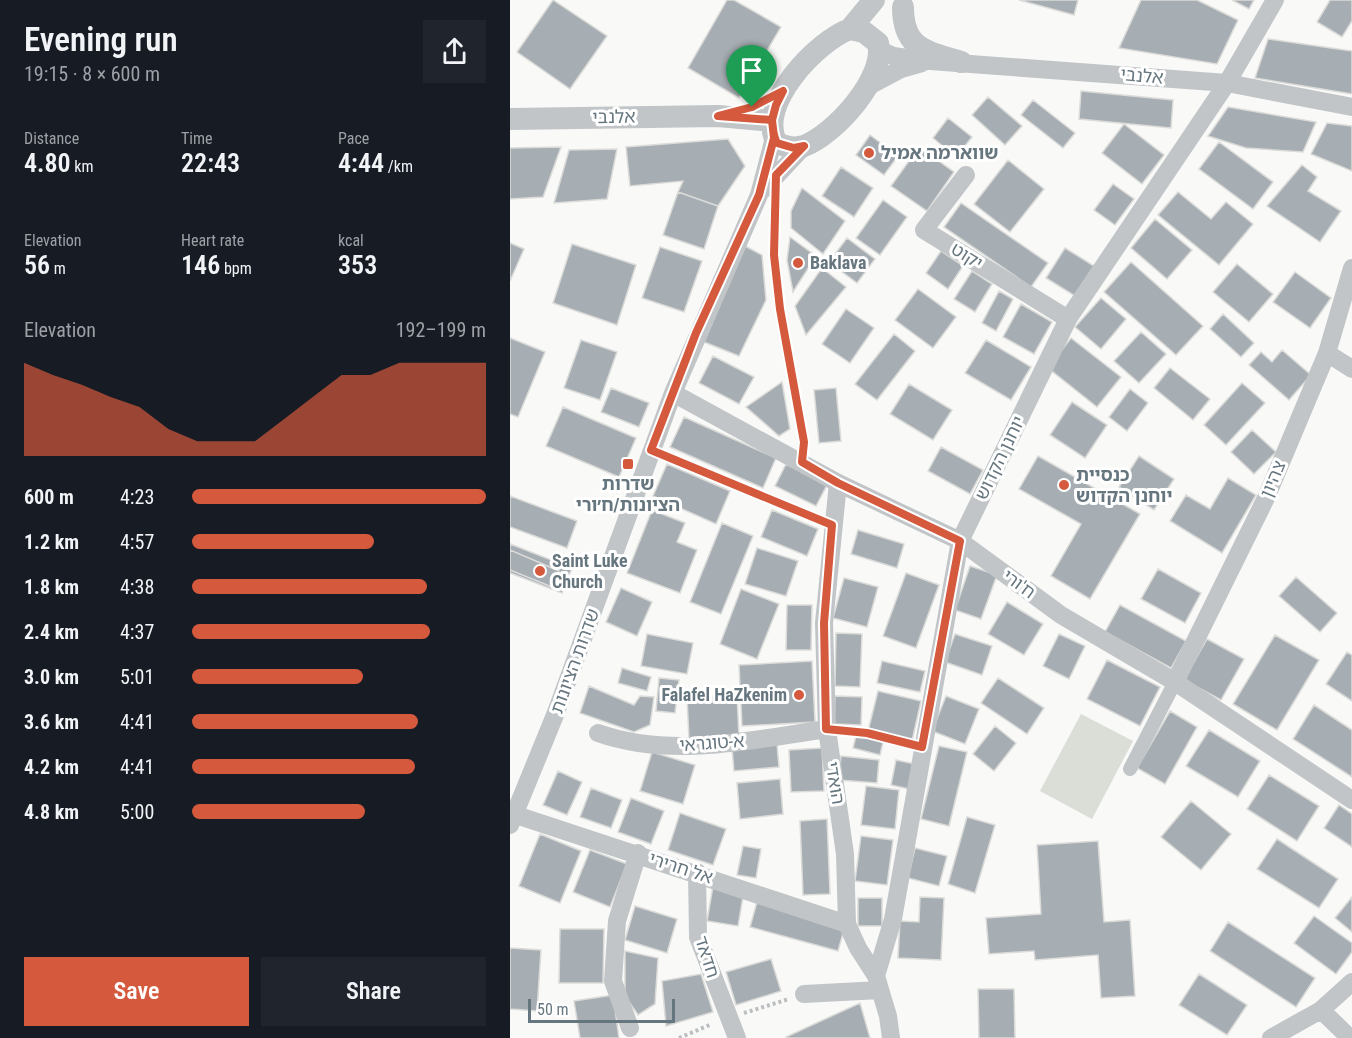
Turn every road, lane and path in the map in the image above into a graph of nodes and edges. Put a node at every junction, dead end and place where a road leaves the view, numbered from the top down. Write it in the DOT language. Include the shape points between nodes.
graph roads {
  1 [pos="873,0"];
  2 [pos="1275,0"];
  3 [pos="905,4"];
  4 [pos="850,29"];
  5 [pos="879,47"];
  6 [pos="930,61"];
  7 [pos="961,62"];
  8 [pos="1227,83"];
  9 [pos="867,87"];
  10 [pos="783,91"];
  11 [pos="1352,107"];
  12 [pos="718,116"];
  13 [pos="510,119"];
  14 [pos="773,129"];
  15 [pos="804,146"];
  16 [pos="776,175"];
  17 [pos="966,175"];
  18 [pos="759,195"];
  19 [pos="1352,268"];
  20 [pos="1068,319"];
  21 [pos="1327,353"];
  22 [pos="1352,369"];
  23 [pos="673,393"];
  24 [pos="651,450"];
  25 [pos="802,462"];
  26 [pos="838,483"];
  27 [pos="832,525"];
  28 [pos="960,541"];
  29 [pos="1175,682"];
  30 [pos="826,729"];
  31 [pos="598,733"];
  32 [pos="922,747"];
  33 [pos="1130,769"];
  34 [pos="1352,800"];
  35 [pos="511,818"];
  36 [pos="638,853"];
  37 [pos="697,872"];
  38 [pos="847,924"];
  39 [pos="1352,982"];
  40 [pos="878,983"];
  41 [pos="804,994"];
  42 [pos="1321,1010"];
  43 [pos="630,1028"];
  44 [pos="737,1038"];
  45 [pos="891,1038"];
  46 [pos="1271,1038"];
  47 [pos="1350,1038"];
  1 -- 4 [label="street"];
  2 -- 8 [label="street, יוחנן הקדוש"];
  3 -- 5 [label="street"];
  3 -- 7 [label="street" via="906,35 914,44"];
  4 -- 5 [label="street" via="864,32"];
  4 -- 10 [label="street" via="822,46"];
  5 -- 6 [label="street, אלנבי" via="892,56"];
  5 -- 9 [label="street" via="878,68"];
  6 -- 7 [label="street, אלנבי"];
  6 -- 9 [label="street, אלנבי" via="901,69"];
  7 -- 8 [label="street, אלנבי"];
  8 -- 11 [label="street, אלנבי"];
  8 -- 20 [label="street, יוחנן הקדוש"];
  9 -- 15 [label="street" via="830,129"];
  10 -- 12 [label="street, אלנבי" via="752,107"];
  10 -- 14 [label="street"];
  12 -- 13 [label="street, אלנבי"];
  12 -- 14 [label="street, אלנבי"];
  14 -- 15 [label="street, אלנבי" via="777,143 784,147"];
  14 -- 18 [label="street, שדרות הציונות"];
  15 -- 16 [label="street, שדרות הציונות"];
  16 -- 18 [label="street, שדרות הציונות"];
  16 -- 25 [label="lane" via="774,255 804,442"];
  17 -- 20 [label="street, יקוט" via="924,230"];
  18 -- 23 [label="street, שדרות הציונות"];
  19 -- 21 [label="street, צהיון"];
  20 -- 28 [label="street, יוחנן הקדוש"];
  21 -- 22 [label="street"];
  21 -- 29 [label="street, צהיון" via="1266,498"];
  23 -- 24 [label="street, שדרות הציונות"];
  23 -- 25 [label="street, ח'ורי"];
  24 -- 27 [label="lane"];
  24 -- 35 [label="street, שדרות הציונות" via="555,715"];
  25 -- 26 [label="street, ח'ורי"];
  26 -- 27 [label="street, הואדי"];
  26 -- 28 [label="street, ח'ורי"];
  27 -- 30 [label="street, הואדי" via="824,623"];
  28 -- 29 [label="street, ח'ורי" via="1061,615"];
  28 -- 32 [label="street, יוחנן הקדוש"];
  29 -- 33 [label="street"];
  29 -- 34 [label="street, ח'ורי"];
  30 -- 31 [label="street, א-טוגראי" via="691,746 648,746"];
  30 -- 32 [label="path" via="867,733"];
  30 -- 38 [label="street, הואדי" via="845,854"];
  32 -- 40 [label="street, יוחנן הקדוש" via="893,919"];
  35 -- 36 [label="street, אל חרירי"];
  36 -- 37 [label="street, אל חרירי"];
  36 -- 43 [label="street" via="617,921 613,981"];
  37 -- 38 [label="street, אל חרירי"];
  37 -- 44 [label="street, חדאד" via="698,938"];
  38 -- 40 [label="street, הואדי"];
  39 -- 42 [label="street"];
  40 -- 41 [label="street"];
  40 -- 45 [label="street, הואדי"];
  42 -- 46 [label="street"];
  42 -- 47 [label="street"];
}
